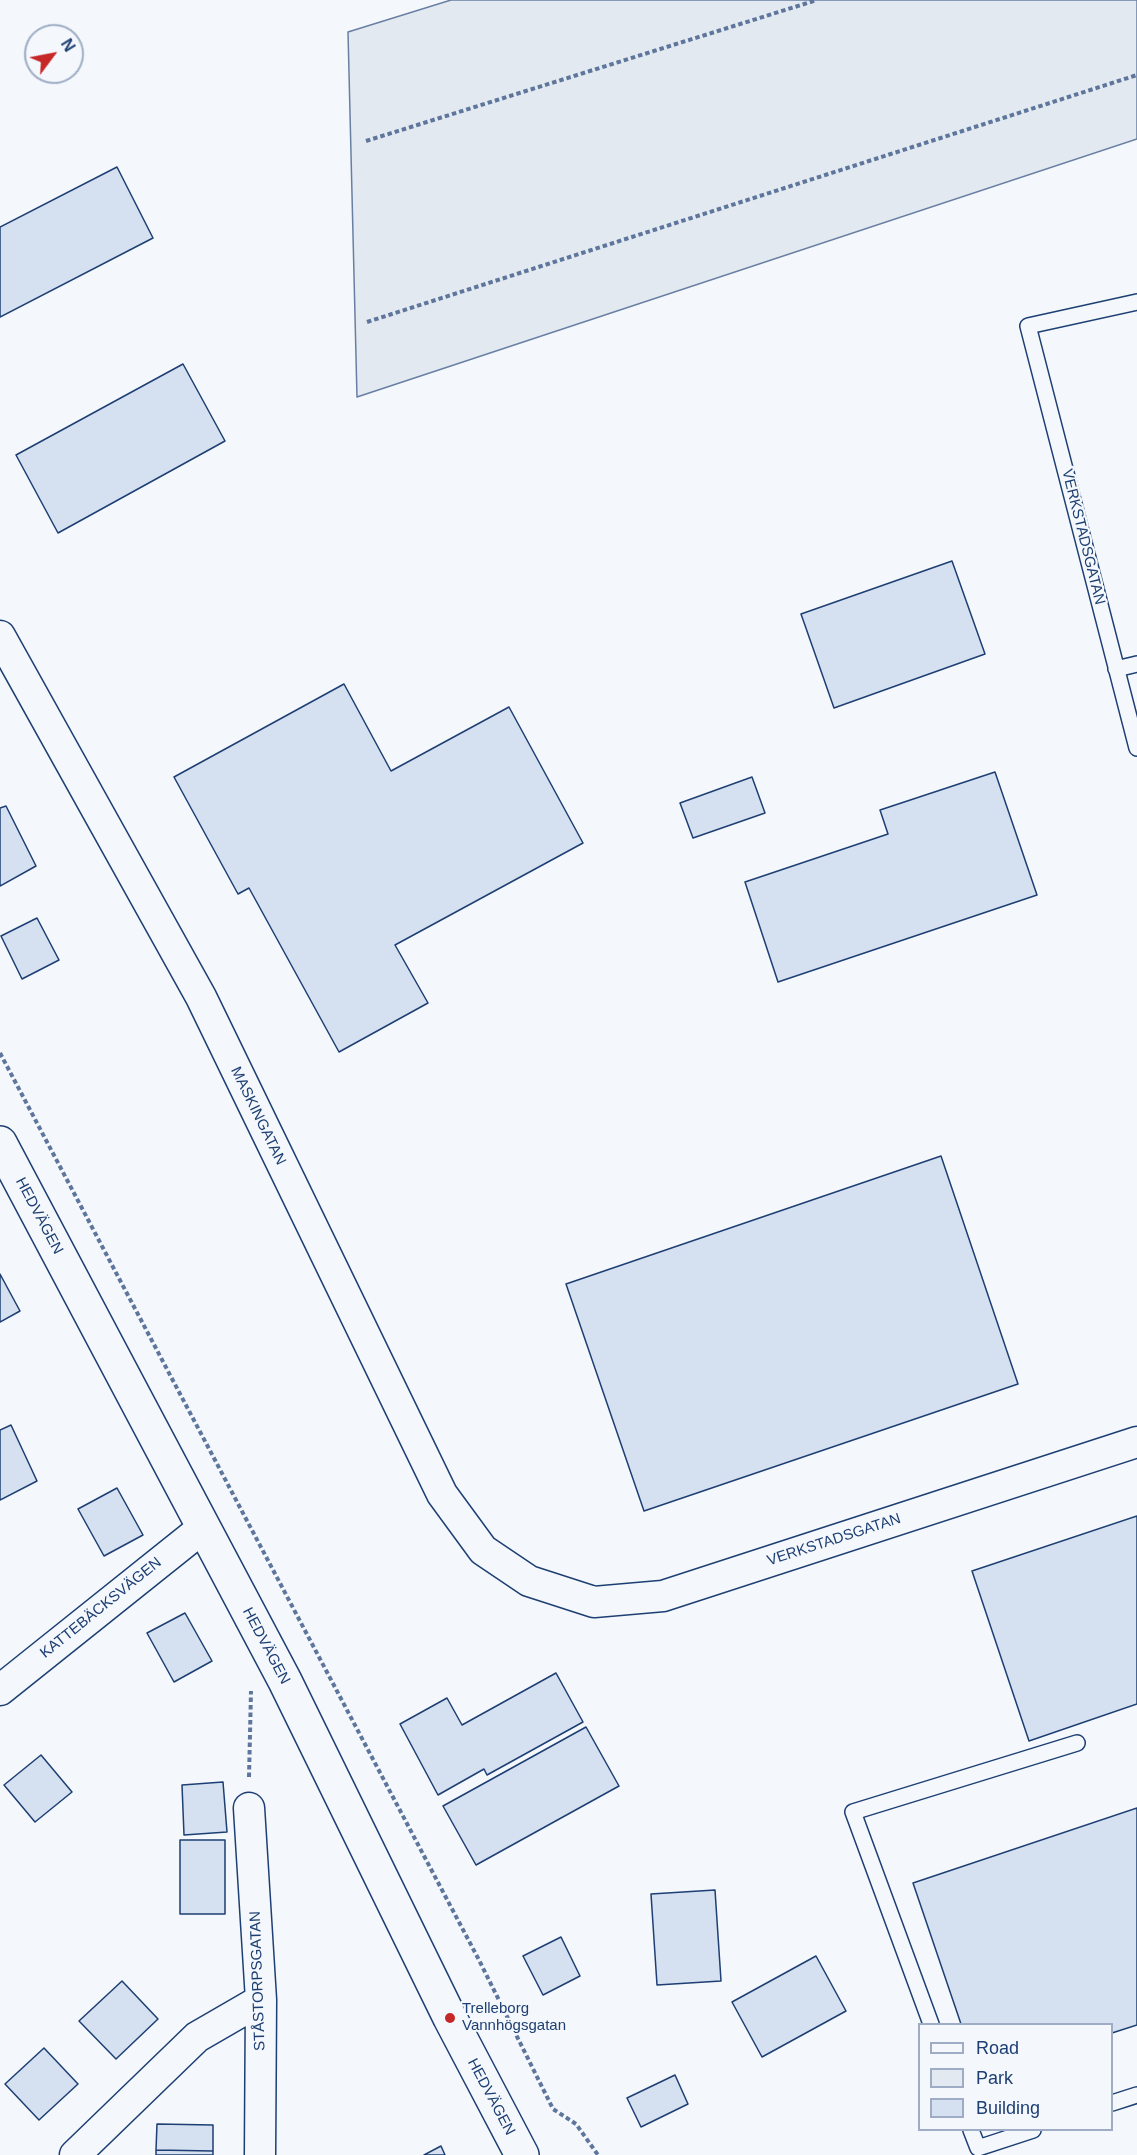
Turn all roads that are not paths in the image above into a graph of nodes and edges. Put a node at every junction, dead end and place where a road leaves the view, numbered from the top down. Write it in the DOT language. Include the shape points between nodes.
graph roads {
  1 [pos="1137,302"];
  2 [pos="0,636"];
  3 [pos="1137,664"];
  4 [pos="1116,669"];
  5 [pos="1137,748"];
  6 [pos="0,1143"];
  7 [pos="1137,1442"];
  8 [pos="204,1527"];
  9 [pos="529,1581"];
  10 [pos="0,1690"];
  11 [pos="1077,1743"];
  12 [pos="249,1808"];
  13 [pos="261,2000"];
  14 [pos="930,2023"];
  15 [pos="1137,2095"];
  16 [pos="1113,2103"];
  17 [pos="971,2131"];
  18 [pos="1031,2131"];
  19 [pos="980,2152"];
  20 [pos="75,2155"];
  21 [pos="260,2155"];
  22 [pos="522,2155"];
  1 -- 4 [label="lane, VERKSTADSGATAN" via="1028,326"];
  2 -- 9 [label="street, MASKINGATAN" via="201,997 442,1494 483,1550"];
  3 -- 4 [label="lane"];
  4 -- 5 [label="lane, VERKSTADSGATAN"];
  6 -- 8 [label="main road, HEDVÄGEN"];
  7 -- 9 [label="street, VERKSTADSGATAN" via="663,1596 594,1602"];
  8 -- 10 [label="street, KATTEBÄCKSVÄGEN"];
  8 -- 22 [label="main road, HEDVÄGEN"];
  11 -- 14 [label="lane" via="853,1812"];
  12 -- 13 [label="street, STÅSTORPSGATAN"];
  13 -- 20 [label="street" via="197,2037"];
  13 -- 21 [label="street, STÅSTORPSGATAN"];
  15 -- 16 [label="lane"];
  17 -- 19 [label="lane"];
  18 -- 19 [label="lane"];
}
